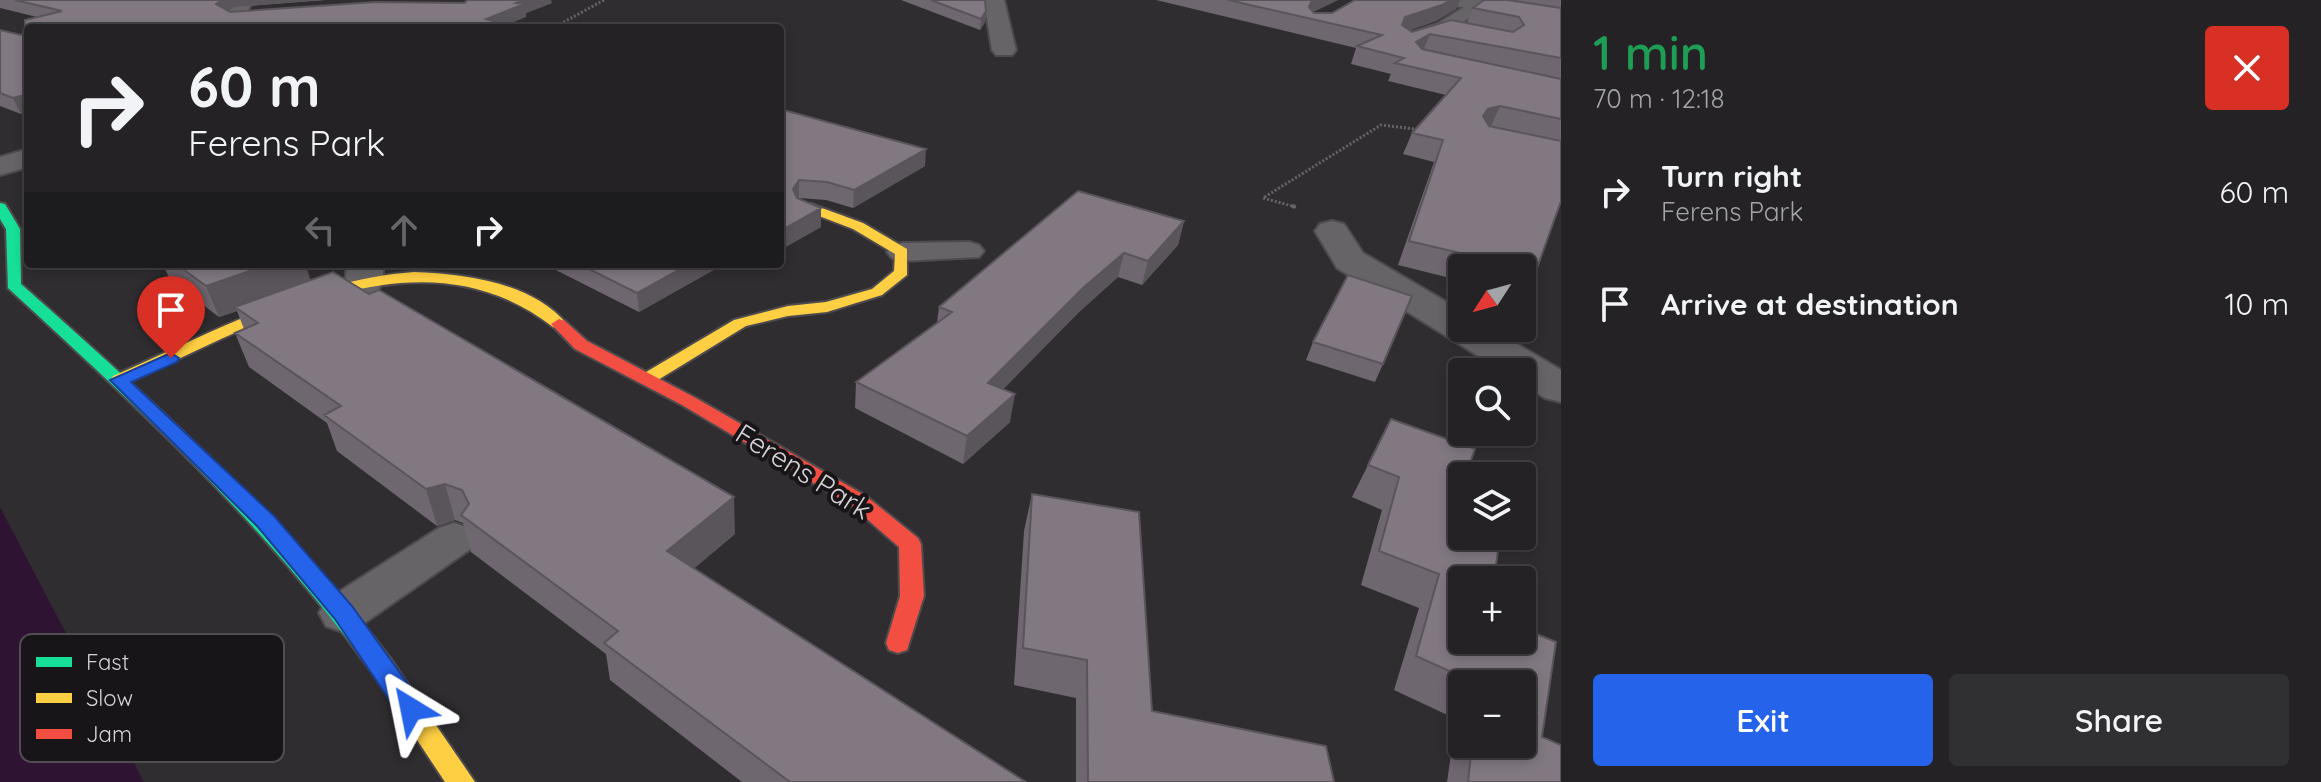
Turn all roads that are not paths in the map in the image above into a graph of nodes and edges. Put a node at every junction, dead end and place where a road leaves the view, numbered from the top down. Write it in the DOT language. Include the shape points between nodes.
graph roads {
  1 [pos="994,0"];
  2 [pos="1466,1"];
  3 [pos="263,14"];
  4 [pos="1561,17"];
  5 [pos="232,20"];
  6 [pos="1443,28"];
  7 [pos="1474,34"];
  8 [pos="1407,41"];
  9 [pos="1004,50"];
  10 [pos="24,159"];
  11 [pos="0,166"];
  12 [pos="0,207"];
  13 [pos="811,208"];
  14 [pos="1332,231"];
  15 [pos="969,251"];
  16 [pos="902,252"];
  17 [pos="364,273"];
  18 [pos="6,283"];
  19 [pos="647,379"];
  20 [pos="119,380"];
  21 [pos="1561,389"];
  22 [pos="454,539"];
  23 [pos="343,613"];
  24 [pos="898,643"];
  25 [pos="461,782"];
  1 -- 9 [label="street"];
  2 -- 4 [label="street"];
  2 -- 6 [label="lane"];
  3 -- 5 [label="street"];
  6 -- 7 [label="lane"];
  6 -- 8 [label="lane"];
  10 -- 11 [label="street"];
  12 -- 18 [label="street" via="13,229"];
  13 -- 16 [label="street" via="860,226"];
  14 -- 21 [label="street" via="1350,260"];
  15 -- 16 [label="lane"];
  16 -- 19 [label="street" via="902,272 877,292 740,323"];
  17 -- 19 [label="street, Ferens Park" via="465,281 514,293 581,345"];
  17 -- 20 [label="street, Ferens Park"];
  18 -- 20 [label="street"];
  19 -- 24 [label="street, Ferens Park" via="859,501 910,544 912,596"];
  20 -- 23 [label="street" via="266,521"];
  22 -- 23 [label="lane"];
  23 -- 25 [label="street"];
}
